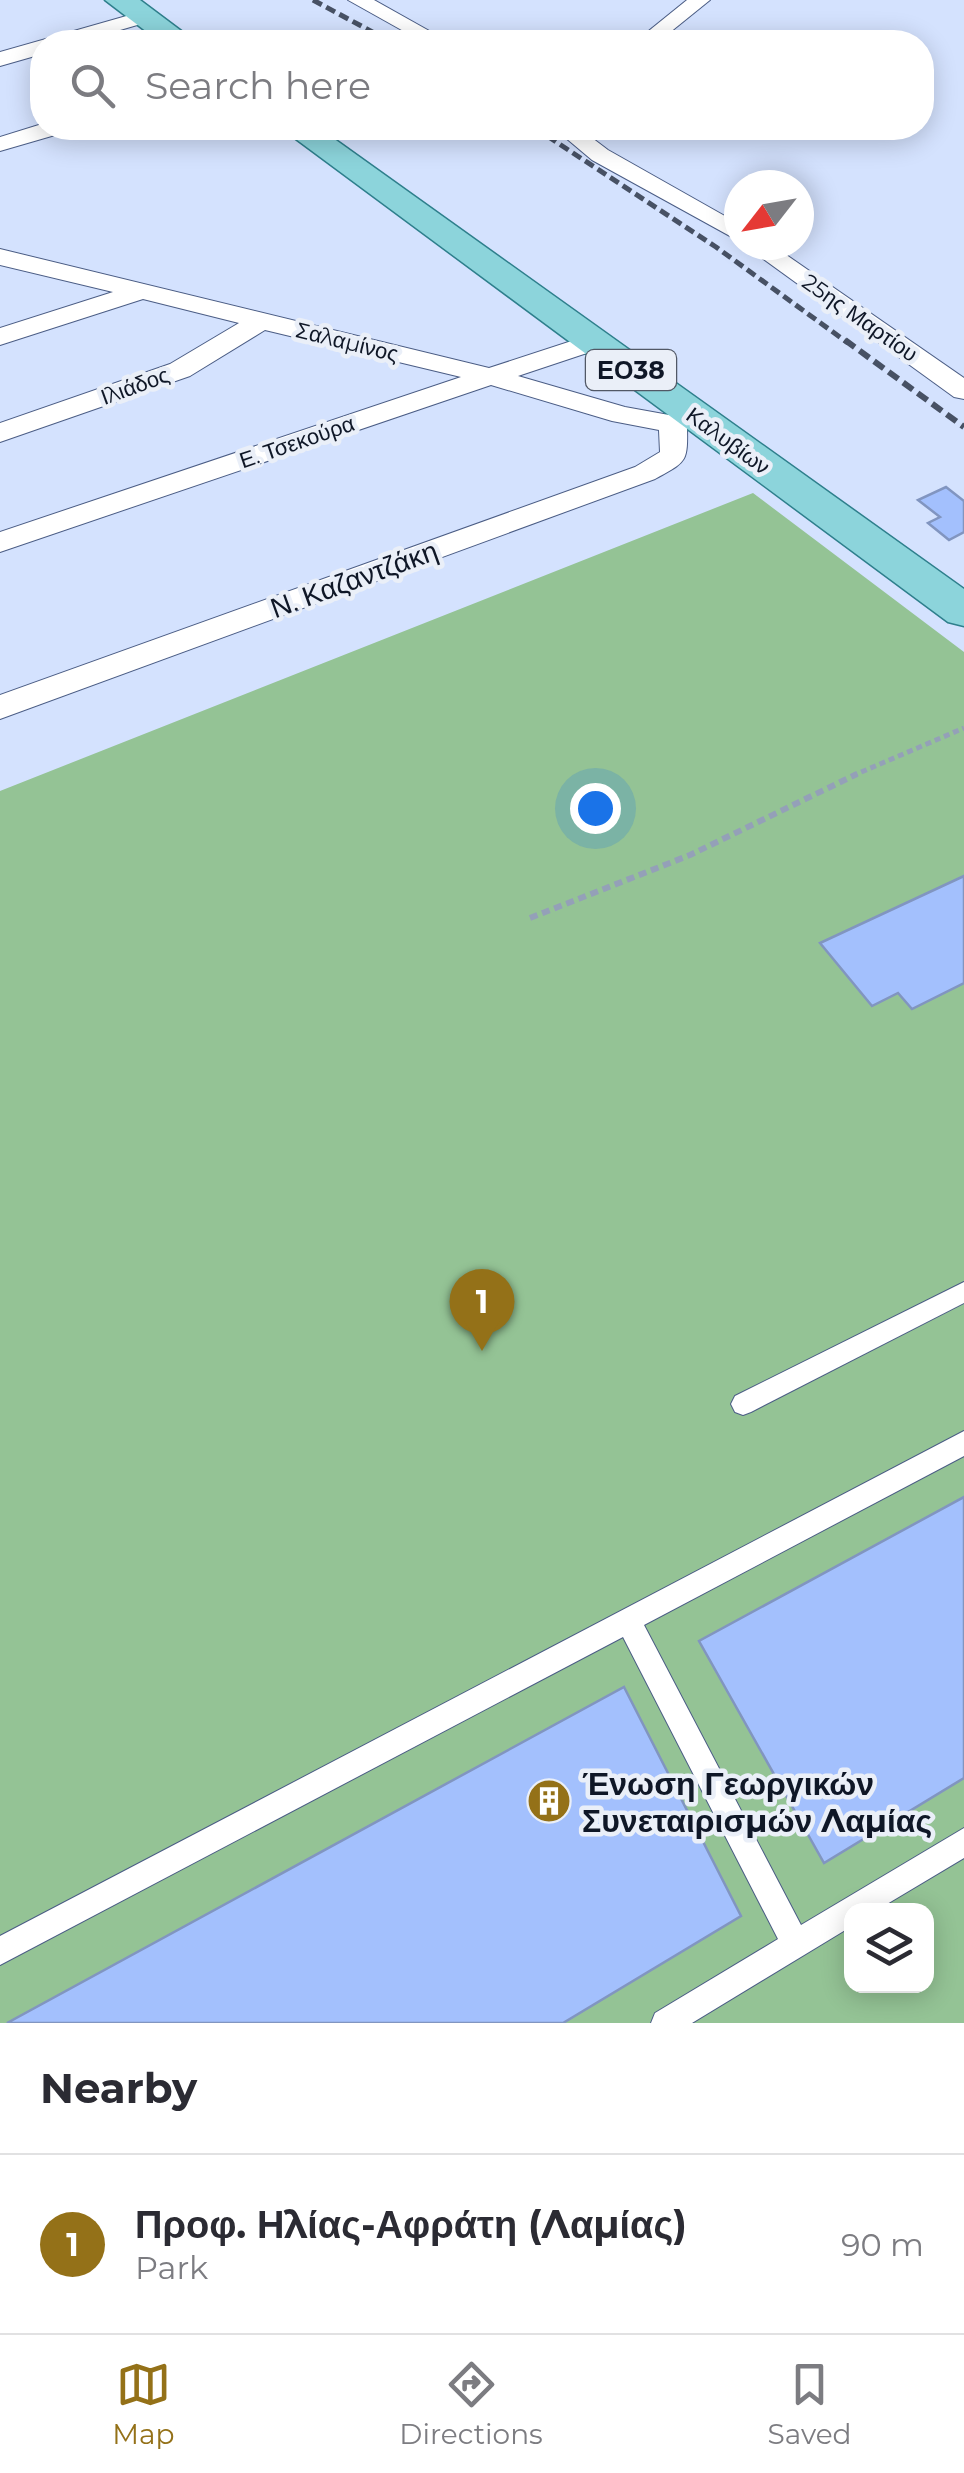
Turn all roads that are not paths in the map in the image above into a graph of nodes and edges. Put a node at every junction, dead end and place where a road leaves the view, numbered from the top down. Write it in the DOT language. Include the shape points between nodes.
graph roads {
  1 [pos="700,0"];
  2 [pos="375,3"];
  3 [pos="132,8"];
  4 [pos="83,30"];
  5 [pos="163,30"];
  6 [pos="419,30"];
  7 [pos="661,30"];
  8 [pos="30,51"];
  9 [pos="0,60"];
  10 [pos="30,135"];
  11 [pos="315,140"];
  12 [pos="580,140"];
  13 [pos="0,144"];
  14 [pos="724,226"];
  15 [pos="0,257"];
  16 [pos="777,260"];
  17 [pos="146,290"];
  18 [pos="261,320"];
  19 [pos="0,337"];
  20 [pos="593,342"];
  21 [pos="492,377"];
  22 [pos="964,391"];
  23 [pos="682,419"];
  24 [pos="0,433"];
  25 [pos="0,542"];
  26 [pos="964,612"];
  27 [pos="0,707"];
  28 [pos="964,1292"];
  29 [pos="743,1404"];
  30 [pos="964,1443"];
  31 [pos="627,1619"];
  32 [pos="964,1842"];
  33 [pos="796,1944"];
  34 [pos="0,1951"];
  35 [pos="666,2023"];
  1 -- 7 [label="street"];
  2 -- 6 [label="street"];
  3 -- 4 [label="street"];
  3 -- 5 [label="main road"];
  8 -- 9 [label="street"];
  10 -- 13 [label="street"];
  11 -- 20 [label="main road, Καλυβίων / ΕΟ38"];
  12 -- 14 [label="street"];
  15 -- 17 [label="street, Σαλαμίνος"];
  16 -- 22 [label="street, 25ης Μαρτίου"];
  17 -- 18 [label="street, Σαλαμίνος"];
  17 -- 19 [label="street"];
  18 -- 21 [label="street, Σαλαμίνος"];
  18 -- 24 [label="street, Ιλιάδος" via="180,370"];
  20 -- 21 [label="street, Ε. Τσεκούρα"];
  20 -- 23 [label="main road, Καλυβίων / ΕΟ38"];
  21 -- 23 [label="street, Σαλαμίνος" via="622,415"];
  21 -- 25 [label="street, Ε. Τσεκούρα"];
  23 -- 26 [label="main road, Καλυβίων / ΕΟ38"];
  23 -- 27 [label="street, Ν. Καζαντζάκη" via="676,452 655,469"];
  28 -- 29 [label="lane"];
  30 -- 31 [label="lane"];
  31 -- 33 [label="lane"];
  31 -- 34 [label="lane"];
  32 -- 33 [label="lane"];
  33 -- 35 [label="lane"];
}
